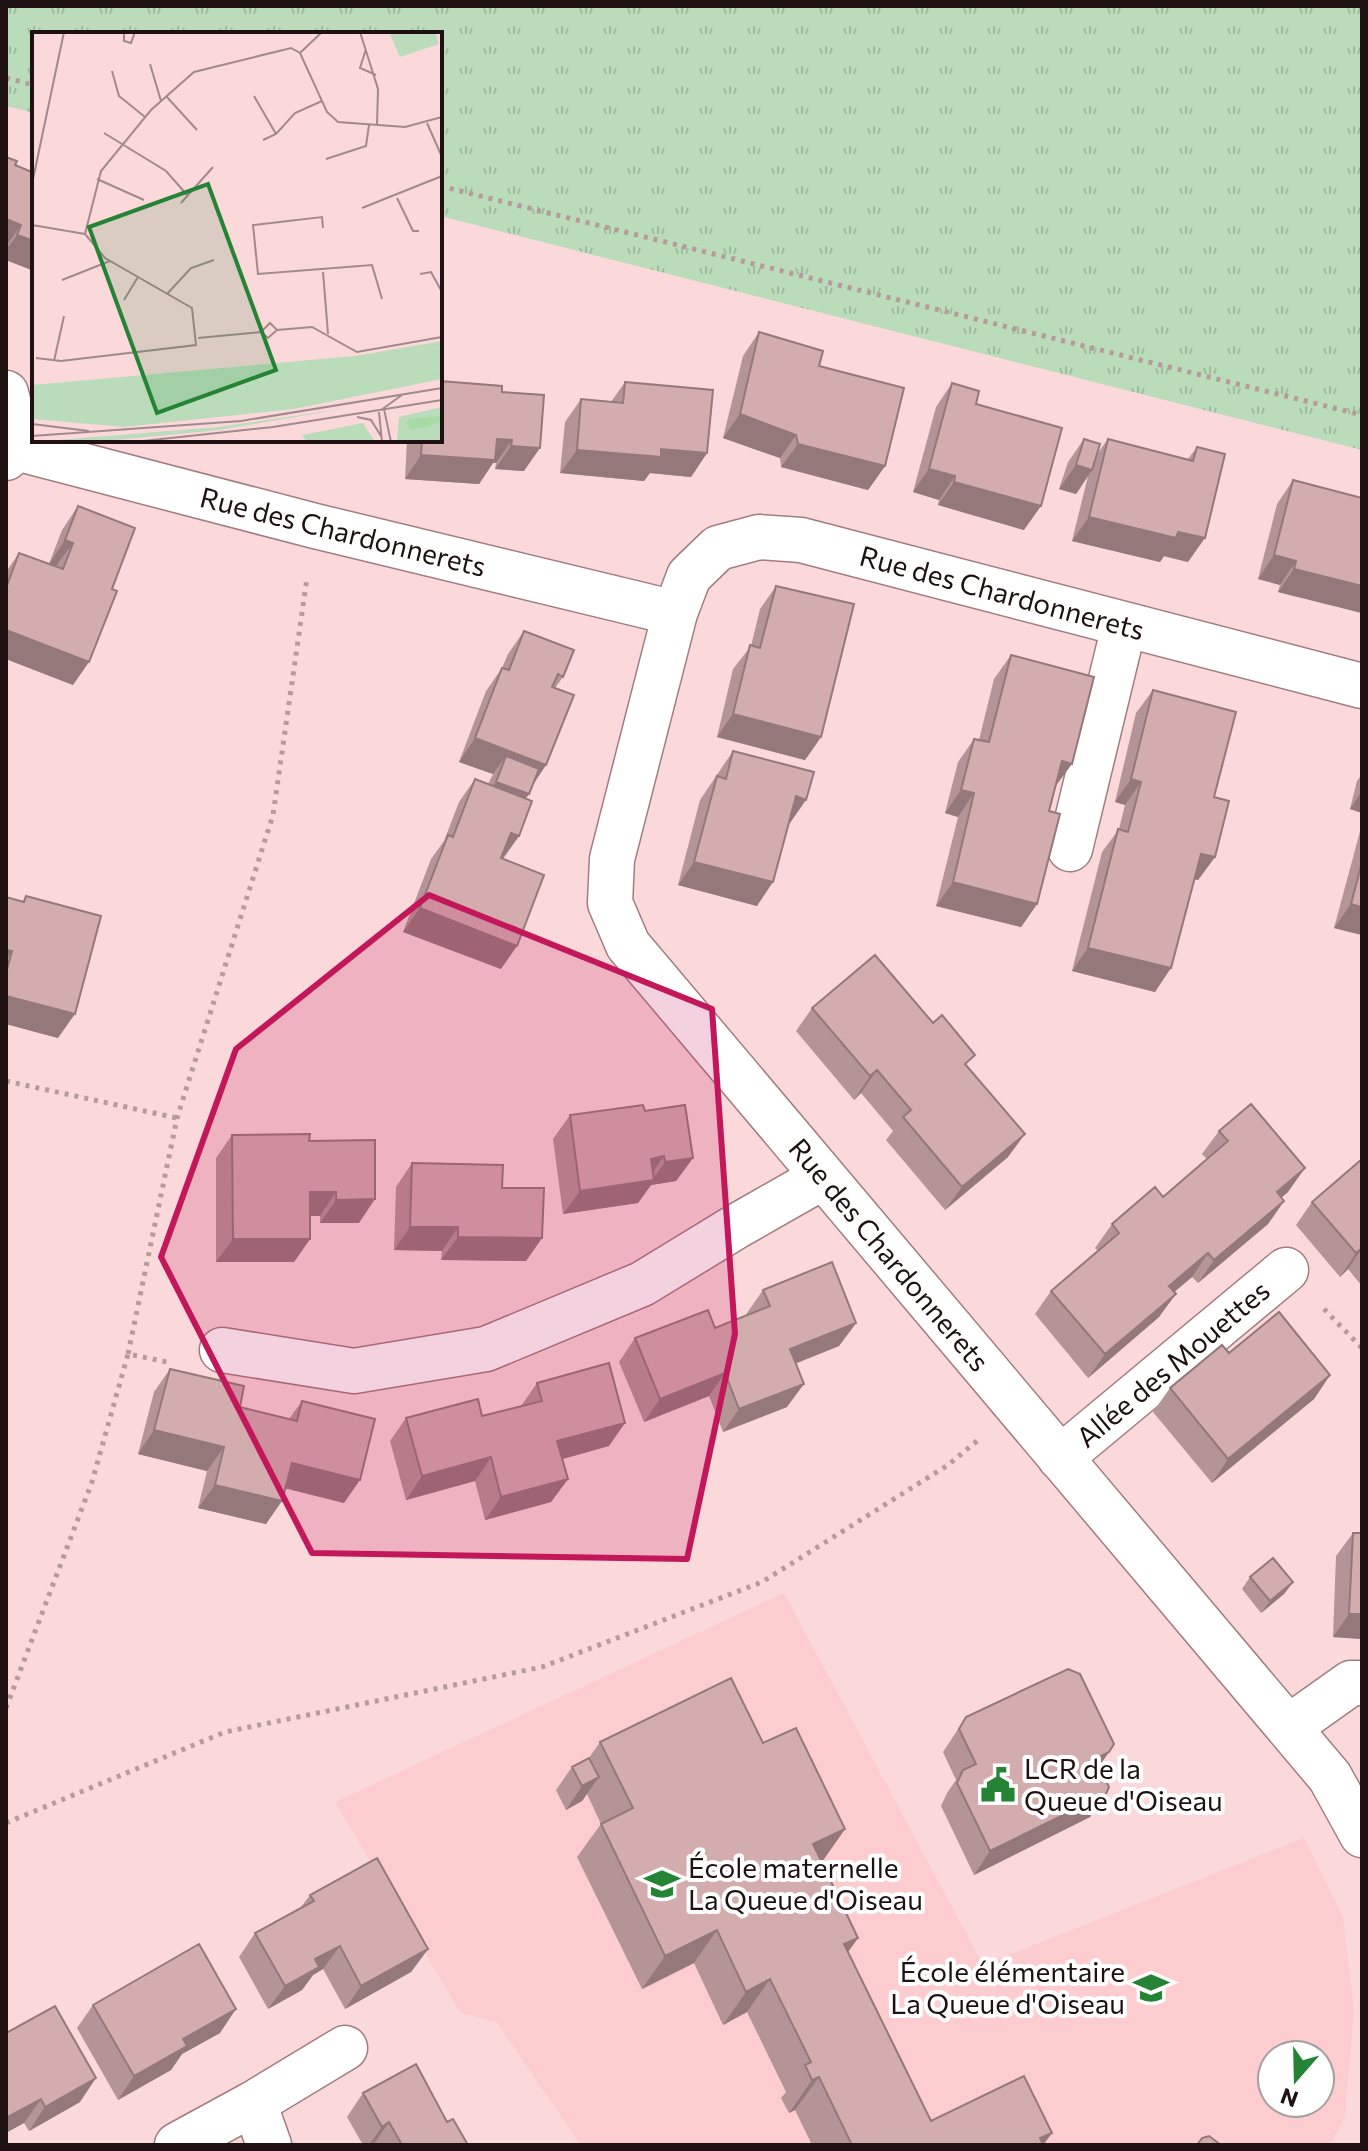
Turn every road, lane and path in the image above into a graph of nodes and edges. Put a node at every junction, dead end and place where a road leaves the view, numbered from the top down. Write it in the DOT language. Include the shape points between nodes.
graph roads {
  1 [pos="6,78"];
  2 [pos="32,84"];
  3 [pos="442,186"];
  4 [pos="6,393"];
  5 [pos="1362,415"];
  6 [pos="9,452"];
  7 [pos="315,526"];
  8 [pos="675,613"];
  9 [pos="1124,626"];
  10 [pos="1362,686"];
  11 [pos="1070,849"];
  12 [pos="6,1081"];
  13 [pos="177,1118"];
  14 [pos="823,1177"];
  15 [pos="1286,1270"];
  16 [pos="222,1350"];
  17 [pos="128,1354"];
  18 [pos="1019,1408"];
  19 [pos="1060,1458"];
  20 [pos="1362,1683"];
  21 [pos="6,1708"];
  22 [pos="1289,1727"];
  23 [pos="6,1823"];
  24 [pos="1362,1835"];
  25 [pos="345,2048"];
  26 [pos="254,2103"];
  27 [pos="177,2145"];
  28 [pos="269,2145"];
  1 -- 2 [label="path"];
  3 -- 5 [label="path"];
  4 -- 6 [label="street, Rue des Chardonnerets" via="12,424"];
  6 -- 7 [label="street, Rue des Chardonnerets"];
  7 -- 8 [label="street, Rue des Chardonnerets"];
  7 -- 13 [label="path" via="273,815"];
  8 -- 9 [label="street, Rue des Chardonnerets" via="689,576 718,548 759,537 801,540"];
  8 -- 14 [label="street, Rue des Chardonnerets" via="612,859 610,903 628,945"];
  9 -- 10 [label="street, Rue des Chardonnerets"];
  9 -- 11 [label="street"];
  12 -- 13 [label="path"];
  13 -- 17 [label="path"];
  14 -- 16 [label="street" via="642,1284 486,1349 354,1371"];
  14 -- 18 [label="street, Rue des Chardonnerets"];
  15 -- 19 [label="street, Allée des Mouettes"];
  16 -- 17 [label="path" via="212,1370"];
  17 -- 21 [label="path" via="92,1482"];
  18 -- 19 [label="street, Rue des Chardonnerets"];
  18 -- 23 [label="path" via="948,1465 762,1582 542,1667 225,1732"];
  19 -- 22 [label="street, Rue des Chardonnerets"];
  20 -- 22 [label="street" via="1351,1683"];
  22 -- 24 [label="street, Rue des Chardonnerets" via="1330,1777"];
  25 -- 26 [label="street"];
  26 -- 27 [label="street"];
  26 -- 28 [label="street"];
}
